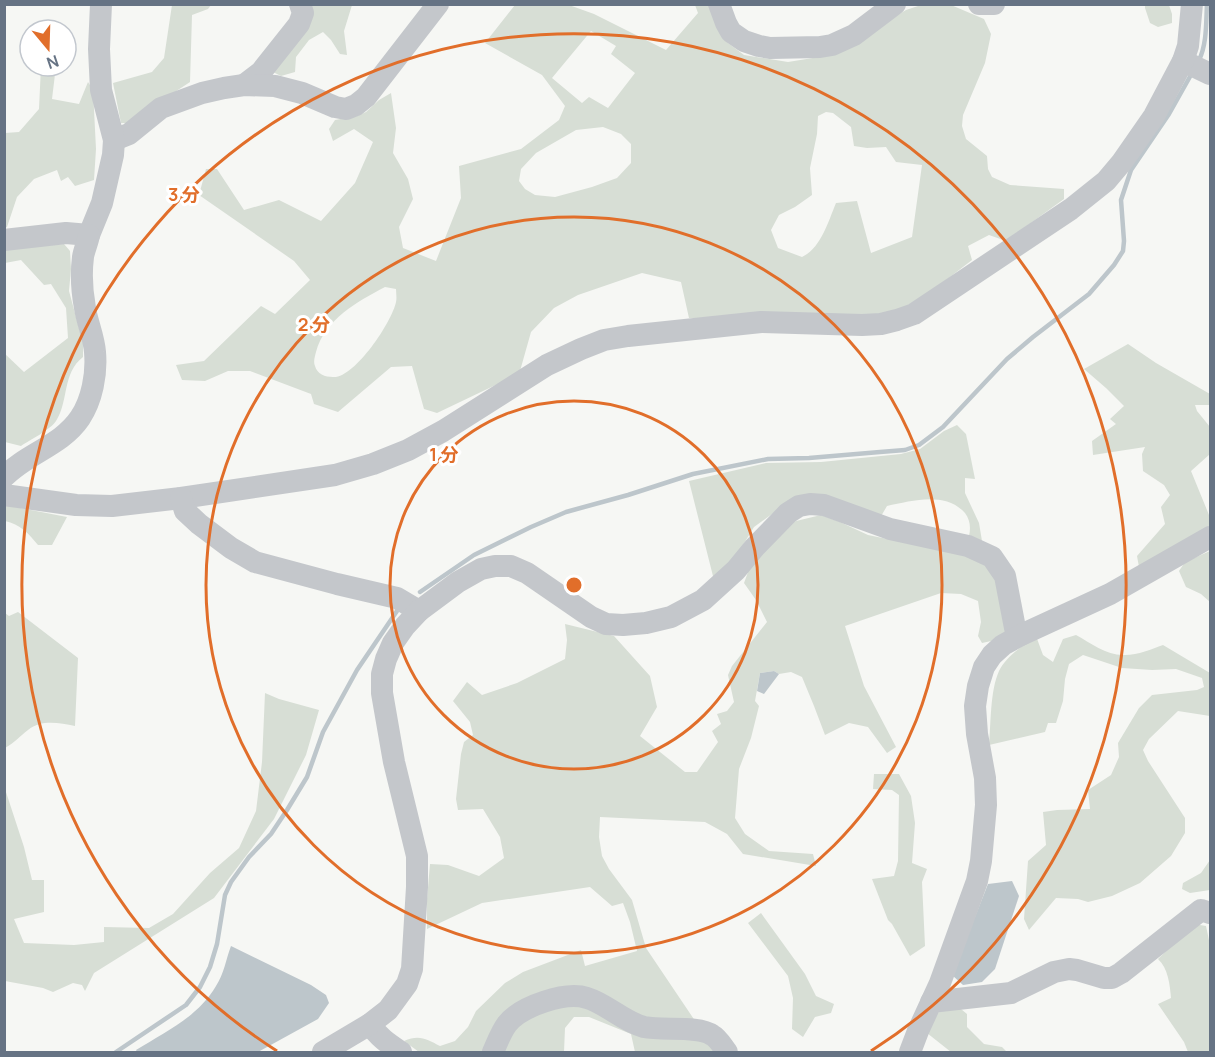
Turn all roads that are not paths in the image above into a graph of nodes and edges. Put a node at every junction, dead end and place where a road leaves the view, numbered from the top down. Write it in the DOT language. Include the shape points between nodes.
graph roads {
  1 [pos="101,4"];
  2 [pos="300,4"];
  3 [pos="438,4"];
  4 [pos="719,4"];
  5 [pos="895,4"];
  6 [pos="979,4"];
  7 [pos="994,4"];
  8 [pos="1192,4"];
  9 [pos="1196,67"];
  10 [pos="244,85"];
  11 [pos="114,140"];
  12 [pos="89,235"];
  13 [pos="4,240"];
  14 [pos="4,477"];
  15 [pos="4,495"];
  16 [pos="182,498"];
  17 [pos="1210,537"];
  18 [pos="419,611"];
  19 [pos="1021,635"];
  20 [pos="1210,913"];
  21 [pos="932,1002"];
  22 [pos="372,1037"];
  23 [pos="323,1053"];
  24 [pos="401,1053"];
  25 [pos="493,1053"];
  26 [pos="727,1053"];
  27 [pos="910,1053"];
  1 -- 11 [label="street" via="101,90"];
  2 -- 10 [label="street" via="303,13 299,24 261,72"];
  3 -- 10 [label="street" via="356,105 335,107 275,86"];
  4 -- 5 [label="street" via="732,32 744,41 770,48 832,45 854,35"];
  6 -- 7 [label="street"];
  8 -- 9 [label="street" via="1188,46"];
  9 -- 16 [label="street" via="1106,181 1071,209 914,314 881,324 761,322 604,340 547,365 443,431 373,464 335,475"];
  10 -- 11 [label="street" via="202,93 162,108 129,134"];
  11 -- 12 [label="street" via="102,203"];
  12 -- 13 [label="street" via="66,233"];
  12 -- 14 [label="street" via="83,278 95,351 90,398 80,418 65,434"];
  15 -- 16 [label="street" via="112,506"];
  16 -- 18 [label="street" via="185,511 199,524 255,562 397,598"];
  17 -- 19 [label="street" via="1110,594"];
  18 -- 19 [label="street" via="481,569 511,566 606,624 646,623 671,617 703,600 788,513 810,504 824,505 890,529 968,546 992,557 1005,576 1015,628"];
  18 -- 22 [label="street" via="393,643 382,675 394,762 417,856 412,969 407,984"];
  19 -- 21 [label="street" via="992,655 978,686 975,706 986,805 981,861"];
  20 -- 21 [label="street" via="1201,910 1112,978 1069,969 1011,993"];
  21 -- 27 [label="street"];
  22 -- 23 [label="street"];
  22 -- 24 [label="street"];
  25 -- 26 [label="street" via="507,1024 516,1015 566,995 586,997 641,1026 706,1032 714,1035"];
}
